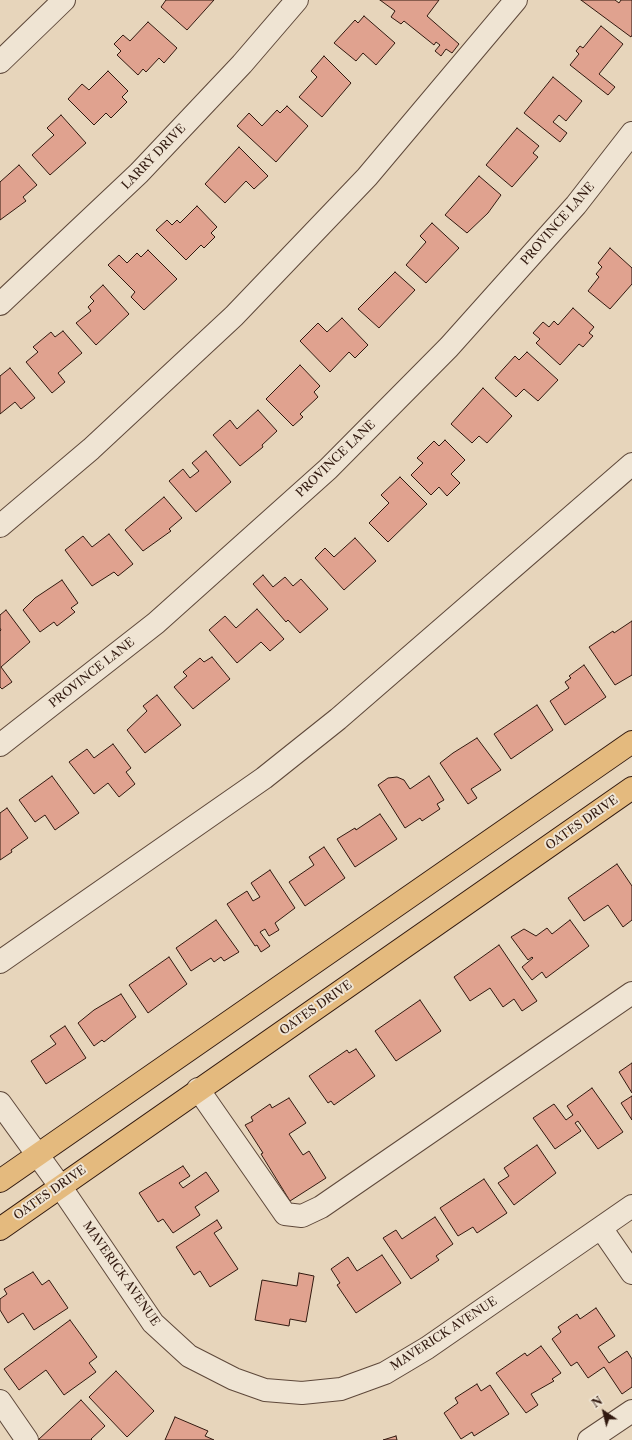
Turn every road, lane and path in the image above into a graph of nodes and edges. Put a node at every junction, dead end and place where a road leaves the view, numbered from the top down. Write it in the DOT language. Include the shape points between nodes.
graph roads {
  1 [pos="64,0"];
  2 [pos="297,0"];
  3 [pos="516,0"];
  4 [pos="0,62"];
  5 [pos="632,133"];
  6 [pos="0,304"];
  7 [pos="632,464"];
  8 [pos="0,526"];
  9 [pos="632,742"];
  10 [pos="0,745"];
  11 [pos="632,788"];
  12 [pos="0,962"];
  13 [pos="632,993"];
  14 [pos="198,1089"];
  15 [pos="0,1103"];
  16 [pos="38,1155"];
  17 [pos="0,1181"];
  18 [pos="60,1186"];
  19 [pos="632,1206"];
  20 [pos="601,1228"];
  21 [pos="0,1229"];
  22 [pos="632,1273"];
  23 [pos="0,1401"];
  24 [pos="632,1411"];
  25 [pos="27,1440"];
  26 [pos="589,1440"];
  1 -- 4 [label="street"];
  2 -- 6 [label="street, LARRY DRIVE" via="242,64 139,173"];
  3 -- 8 [label="street" via="367,177 240,310 91,449"];
  5 -- 10 [label="street, PROVINCE LANE" via="576,205 459,335 328,469 156,623"];
  7 -- 12 [label="street" via="338,719 264,778"];
  9 -- 16 [label="main road"];
  11 -- 14 [label="main road, OATES DRIVE"];
  13 -- 14 [label="street" via="321,1207 302,1216 285,1214"];
  14 -- 18 [label="main road, OATES DRIVE"];
  15 -- 16 [label="street, MAVERICK AVENUE"];
  16 -- 17 [label="main road"];
  16 -- 18 [label="street, MAVERICK AVENUE"];
  18 -- 20 [label="street, MAVERICK AVENUE" via="153,1323 189,1356 234,1379 265,1390 302,1393 341,1389 385,1373 427,1348"];
  18 -- 21 [label="main road, OATES DRIVE"];
  19 -- 20 [label="street, MAVERICK AVENUE"];
  20 -- 22 [label="street"];
  23 -- 25 [label="street"];
  24 -- 26 [label="street"];
}
